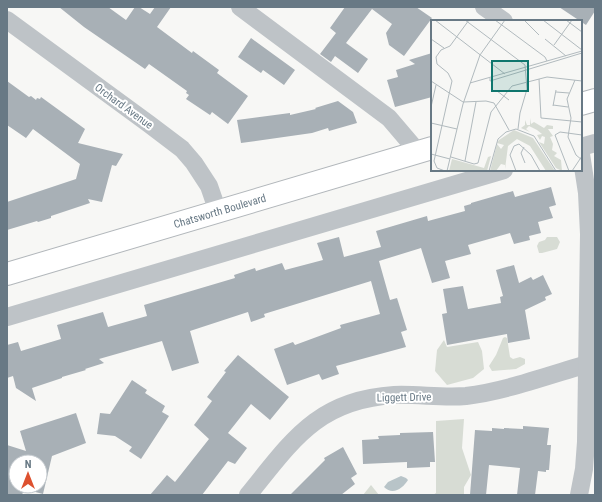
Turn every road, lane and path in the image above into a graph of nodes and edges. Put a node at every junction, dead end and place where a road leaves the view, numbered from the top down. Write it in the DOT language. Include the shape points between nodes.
graph roads {
  1 [pos="240,7"];
  2 [pos="484,7"];
  3 [pos="7,20"];
  4 [pos="503,20"];
  5 [pos="595,100"];
  6 [pos="582,104"];
  7 [pos="595,143"];
  8 [pos="582,147"];
  9 [pos="425,150"];
  10 [pos="582,160"];
  11 [pos="501,171"];
  12 [pos="218,212"];
  13 [pos="7,274"];
  14 [pos="7,317"];
  15 [pos="590,363"];
  16 [pos="248,495"];
  17 [pos="579,495"];
  1 -- 9 [label="street" via="389,118"];
  2 -- 4 [label="street"];
  3 -- 12 [label="street, Orchard Avenue" via="182,149 209,186"];
  5 -- 6 [label="main road"];
  7 -- 8 [label="street"];
  9 -- 12 [label="main road, Chatsworth Boulevard"];
  10 -- 15 [label="street" via="589,234"];
  11 -- 14 [label="street"];
  12 -- 13 [label="main road, Chatsworth Boulevard"];
  15 -- 16 [label="street, Liggett Drive" via="482,393 456,396 386,396 340,406 313,422 292,440"];
  15 -- 17 [label="street" via="584,467"];
}
